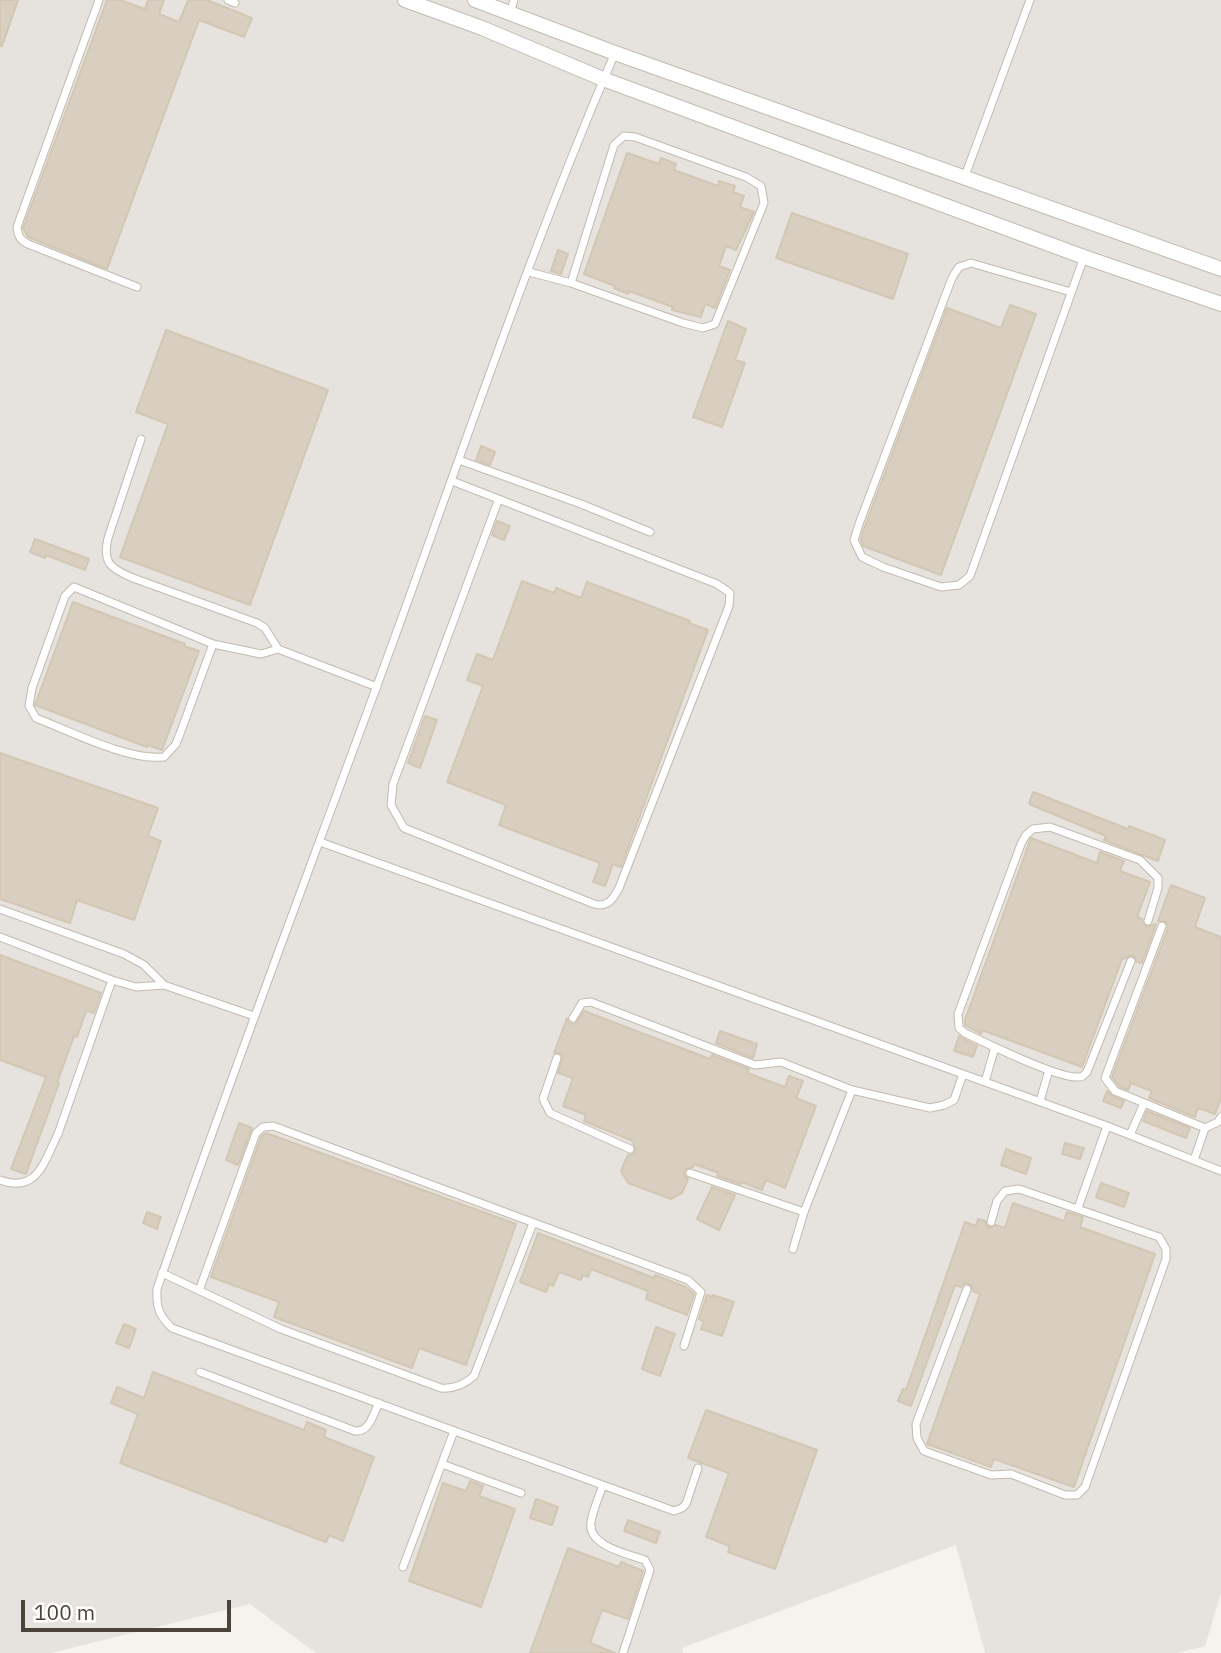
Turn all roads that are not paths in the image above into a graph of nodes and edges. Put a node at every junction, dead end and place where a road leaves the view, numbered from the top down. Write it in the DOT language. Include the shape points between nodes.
graph roads {
  1 [pos="99,0"];
  2 [pos="405,0"];
  3 [pos="475,0"];
  4 [pos="1030,0"];
  5 [pos="512,6"];
  6 [pos="615,52"];
  7 [pos="603,79"];
  8 [pos="965,176"];
  9 [pos="1084,257"];
  10 [pos="1221,269"];
  11 [pos="528,272"];
  12 [pos="571,283"];
  13 [pos="137,287"];
  14 [pos="1072,292"];
  15 [pos="1221,304"];
  16 [pos="141,439"];
  17 [pos="459,460"];
  18 [pos="452,481"];
  19 [pos="498,501"];
  20 [pos="650,532"];
  21 [pos="214,643"];
  22 [pos="278,649"];
  23 [pos="377,687"];
  24 [pos="320,842"];
  25 [pos="0,909"];
  26 [pos="1148,921"];
  27 [pos="1162,926"];
  28 [pos="0,937"];
  29 [pos="1131,961"];
  30 [pos="112,980"];
  31 [pos="164,985"];
  32 [pos="254,1016"];
  33 [pos="573,1018"];
  34 [pos="995,1047"];
  35 [pos="557,1058"];
  36 [pos="1049,1070"];
  37 [pos="963,1074"];
  38 [pos="985,1082"];
  39 [pos="852,1090"];
  40 [pos="1040,1101"];
  41 [pos="1144,1103"];
  42 [pos="1221,1117"];
  43 [pos="1107,1126"];
  44 [pos="1205,1128"];
  45 [pos="1130,1135"];
  46 [pos="630,1149"];
  47 [pos="1194,1160"];
  48 [pos="1221,1171"];
  49 [pos="690,1173"];
  50 [pos="0,1180"];
  51 [pos="1078,1208"];
  52 [pos="804,1212"];
  53 [pos="991,1222"];
  54 [pos="533,1223"];
  55 [pos="793,1249"];
  56 [pos="162,1273"];
  57 [pos="200,1288"];
  58 [pos="967,1289"];
  59 [pos="684,1346"];
  60 [pos="200,1372"];
  61 [pos="379,1403"];
  62 [pos="454,1431"];
  63 [pos="442,1464"];
  64 [pos="698,1468"];
  65 [pos="603,1485"];
  66 [pos="521,1493"];
  67 [pos="403,1567"];
  68 [pos="623,1653"];
  1 -- 13 [label="lane" via="17,227 18,235 28,244"];
  2 -- 7 [label="street"];
  3 -- 5 [label="street"];
  4 -- 8 [label="lane"];
  5 -- 6 [label="street"];
  6 -- 7 [label="lane"];
  6 -- 8 [label="street"];
  7 -- 9 [label="street"];
  7 -- 11 [label="lane"];
  8 -- 10 [label="street"];
  9 -- 14 [label="lane"];
  9 -- 15 [label="street"];
  11 -- 12 [label="lane"];
  11 -- 17 [label="lane"];
  12 -- 12 [label="lane" via="683,323 710,327 764,203 761,186 624,135 614,145"];
  14 -- 14 [label="lane" via="971,263 959,267 859,524 854,540 862,557 942,587 959,585 970,576"];
  16 -- 22 [label="lane" via="108,538 109,564 133,578 257,623"];
  17 -- 18 [label="lane"];
  17 -- 20 [label="lane"];
  18 -- 19 [label="lane"];
  18 -- 23 [label="lane"];
  19 -- 19 [label="lane" via="717,584 730,593 729,606 619,888 606,905 404,828 391,805 393,785"];
  21 -- 21 [label="lane" via="74,587 65,596 29,706 36,718 118,750 164,757 176,744"];
  21 -- 22 [label="lane" via="261,654"];
  22 -- 23 [label="lane"];
  23 -- 24 [label="lane"];
  24 -- 32 [label="lane"];
  24 -- 37 [label="lane"];
  25 -- 31 [label="lane" via="124,954 144,965"];
  26 -- 34 [label="lane" via="1158,888 1151,868 1050,827 1033,829 1021,844 958,1014 959,1028 965,1034"];
  27 -- 41 [label="lane" via="1105,1078 1115,1091"];
  28 -- 30 [label="lane"];
  29 -- 36 [label="lane" via="1087,1072 1076,1077"];
  30 -- 31 [label="lane" via="136,987"];
  30 -- 50 [label="lane" via="46,1157 26,1184"];
  31 -- 32 [label="lane"];
  32 -- 56 [label="lane"];
  33 -- 39 [label="lane" via="579,1006 591,1002 755,1065 781,1062"];
  34 -- 36 [label="lane"];
  34 -- 38 [label="lane"];
  35 -- 46 [label="lane" via="543,1099 550,1113"];
  36 -- 40 [label="lane"];
  37 -- 38 [label="lane"];
  37 -- 39 [label="lane" via="954,1100 930,1108"];
  38 -- 40 [label="lane"];
  39 -- 52 [label="lane"];
  40 -- 43 [label="lane"];
  41 -- 44 [label="lane"];
  41 -- 45 [label="lane"];
  42 -- 44 [label="lane"];
  43 -- 45 [label="lane"];
  43 -- 51 [label="lane"];
  44 -- 47 [label="lane"];
  45 -- 47 [label="lane"];
  47 -- 48 [label="lane"];
  49 -- 52 [label="lane"];
  51 -- 53 [label="lane" via="1019,1189 1005,1191"];
  51 -- 58 [label="lane" via="1159,1237 1166,1259 1085,1487 1077,1495 1065,1495 1011,1474 991,1475 924,1451 920,1444 916,1424"];
  52 -- 55 [label="lane"];
  54 -- 57 [label="lane" via="282,1128 263,1127"];
  54 -- 57 [label="lane" via="478,1369 468,1382 450,1389 281,1329"];
  54 -- 59 [label="lane" via="698,1287 701,1292"];
  56 -- 57 [label="lane"];
  56 -- 61 [label="lane" via="157,1307 172,1328"];
  60 -- 61 [label="lane" via="355,1431 366,1428"];
  61 -- 62 [label="lane"];
  62 -- 63 [label="lane"];
  62 -- 65 [label="lane"];
  63 -- 66 [label="lane"];
  63 -- 67 [label="lane"];
  64 -- 65 [label="lane" via="686,1504 678,1511"];
  65 -- 68 [label="lane" via="591,1522 593,1534 601,1544 645,1560 650,1570"];
}
